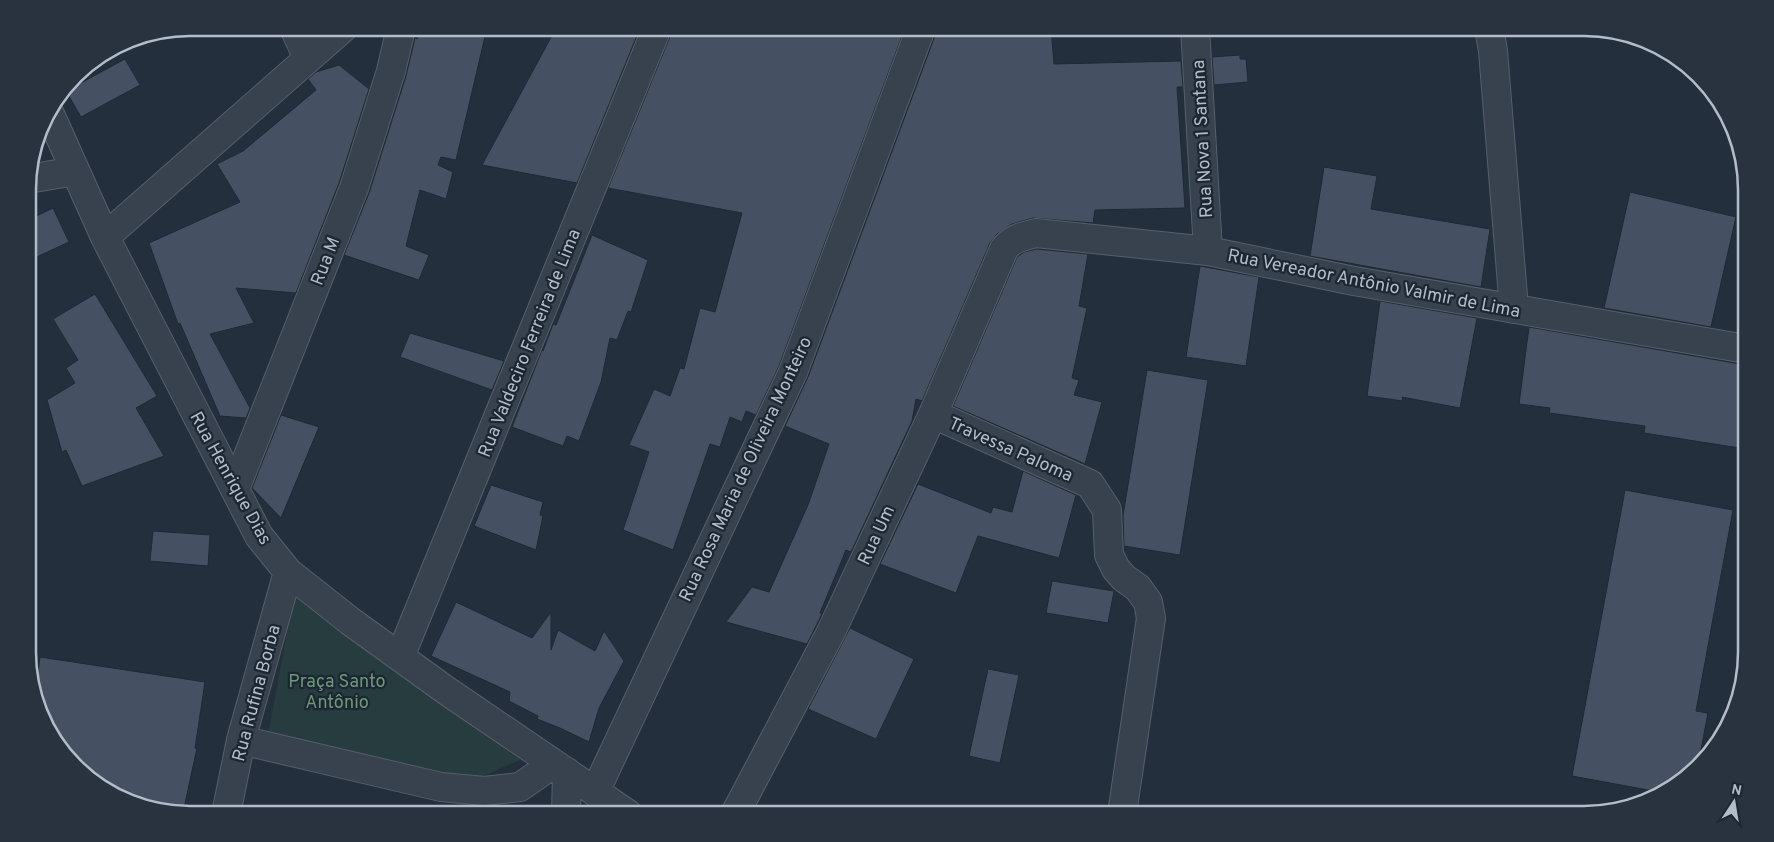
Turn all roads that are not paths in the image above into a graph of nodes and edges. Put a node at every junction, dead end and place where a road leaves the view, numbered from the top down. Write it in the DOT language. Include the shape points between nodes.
graph roads {
  1 [pos="918,36"];
  2 [pos="1195,36"];
  3 [pos="1490,36"];
  4 [pos="298,37"];
  5 [pos="333,37"];
  6 [pos="398,37"];
  7 [pos="653,37"];
  8 [pos="308,58"];
  9 [pos="53,121"];
  10 [pos="75,171"];
  11 [pos="37,177"];
  12 [pos="105,236"];
  13 [pos="1004,248"];
  14 [pos="1208,252"];
  15 [pos="1514,309"];
  16 [pos="1738,348"];
  17 [pos="933,414"];
  18 [pos="235,489"];
  19 [pos="288,572"];
  20 [pos="400,658"];
  21 [pos="242,740"];
  22 [pos="560,768"];
  23 [pos="594,792"];
  24 [pos="1123,805"];
  25 [pos="228,806"];
  26 [pos="565,806"];
  27 [pos="615,806"];
  28 [pos="739,806"];
  1 -- 23 [label="street, Rua Rosa Maria de Oliveira Monteiro" via="792,372"];
  2 -- 14 [label="street, Rua Nova 1 Santana"];
  3 -- 15 [label="street"];
  4 -- 8 [label="street"];
  5 -- 8 [label="street"];
  6 -- 18 [label="street, Rua M" via="354,188"];
  7 -- 20 [label="street, Rua Valdeciro Ferreira de Lima"];
  8 -- 12 [label="street"];
  9 -- 10 [label="street, Rua Henrique Dias"];
  10 -- 11 [label="street"];
  10 -- 12 [label="street, Rua Henrique Dias"];
  12 -- 18 [label="street, Rua Henrique Dias"];
  13 -- 14 [label="street, Rua Vereador Antônio Valmir de Lima" via="1021,236 1036,233"];
  13 -- 17 [label="street, Rua Um"];
  14 -- 15 [label="street, Rua Vereador Antônio Valmir de Lima"];
  15 -- 16 [label="street, Rua Vereador Antônio Valmir de Lima"];
  17 -- 24 [label="street, Travessa Paloma" via="1090,484 1107,510 1109,555 1116,569 1138,588 1148,602 1150,618"];
  17 -- 28 [label="street, Rua Um" via="831,632"];
  18 -- 19 [label="street, Rua Henrique Dias" via="259,536"];
  19 -- 20 [label="street, Rua Henrique Dias"];
  19 -- 21 [label="street, Rua Rufina Borba"];
  20 -- 22 [label="street, Rua Henrique Dias"];
  21 -- 22 [label="street" via="441,787 484,790 520,787"];
  21 -- 25 [label="street, Rua Rufina Borba"];
  22 -- 23 [label="street, Rua Henrique Dias"];
  22 -- 26 [label="street"];
  23 -- 27 [label="street, Rua Henrique Dias"];
}
